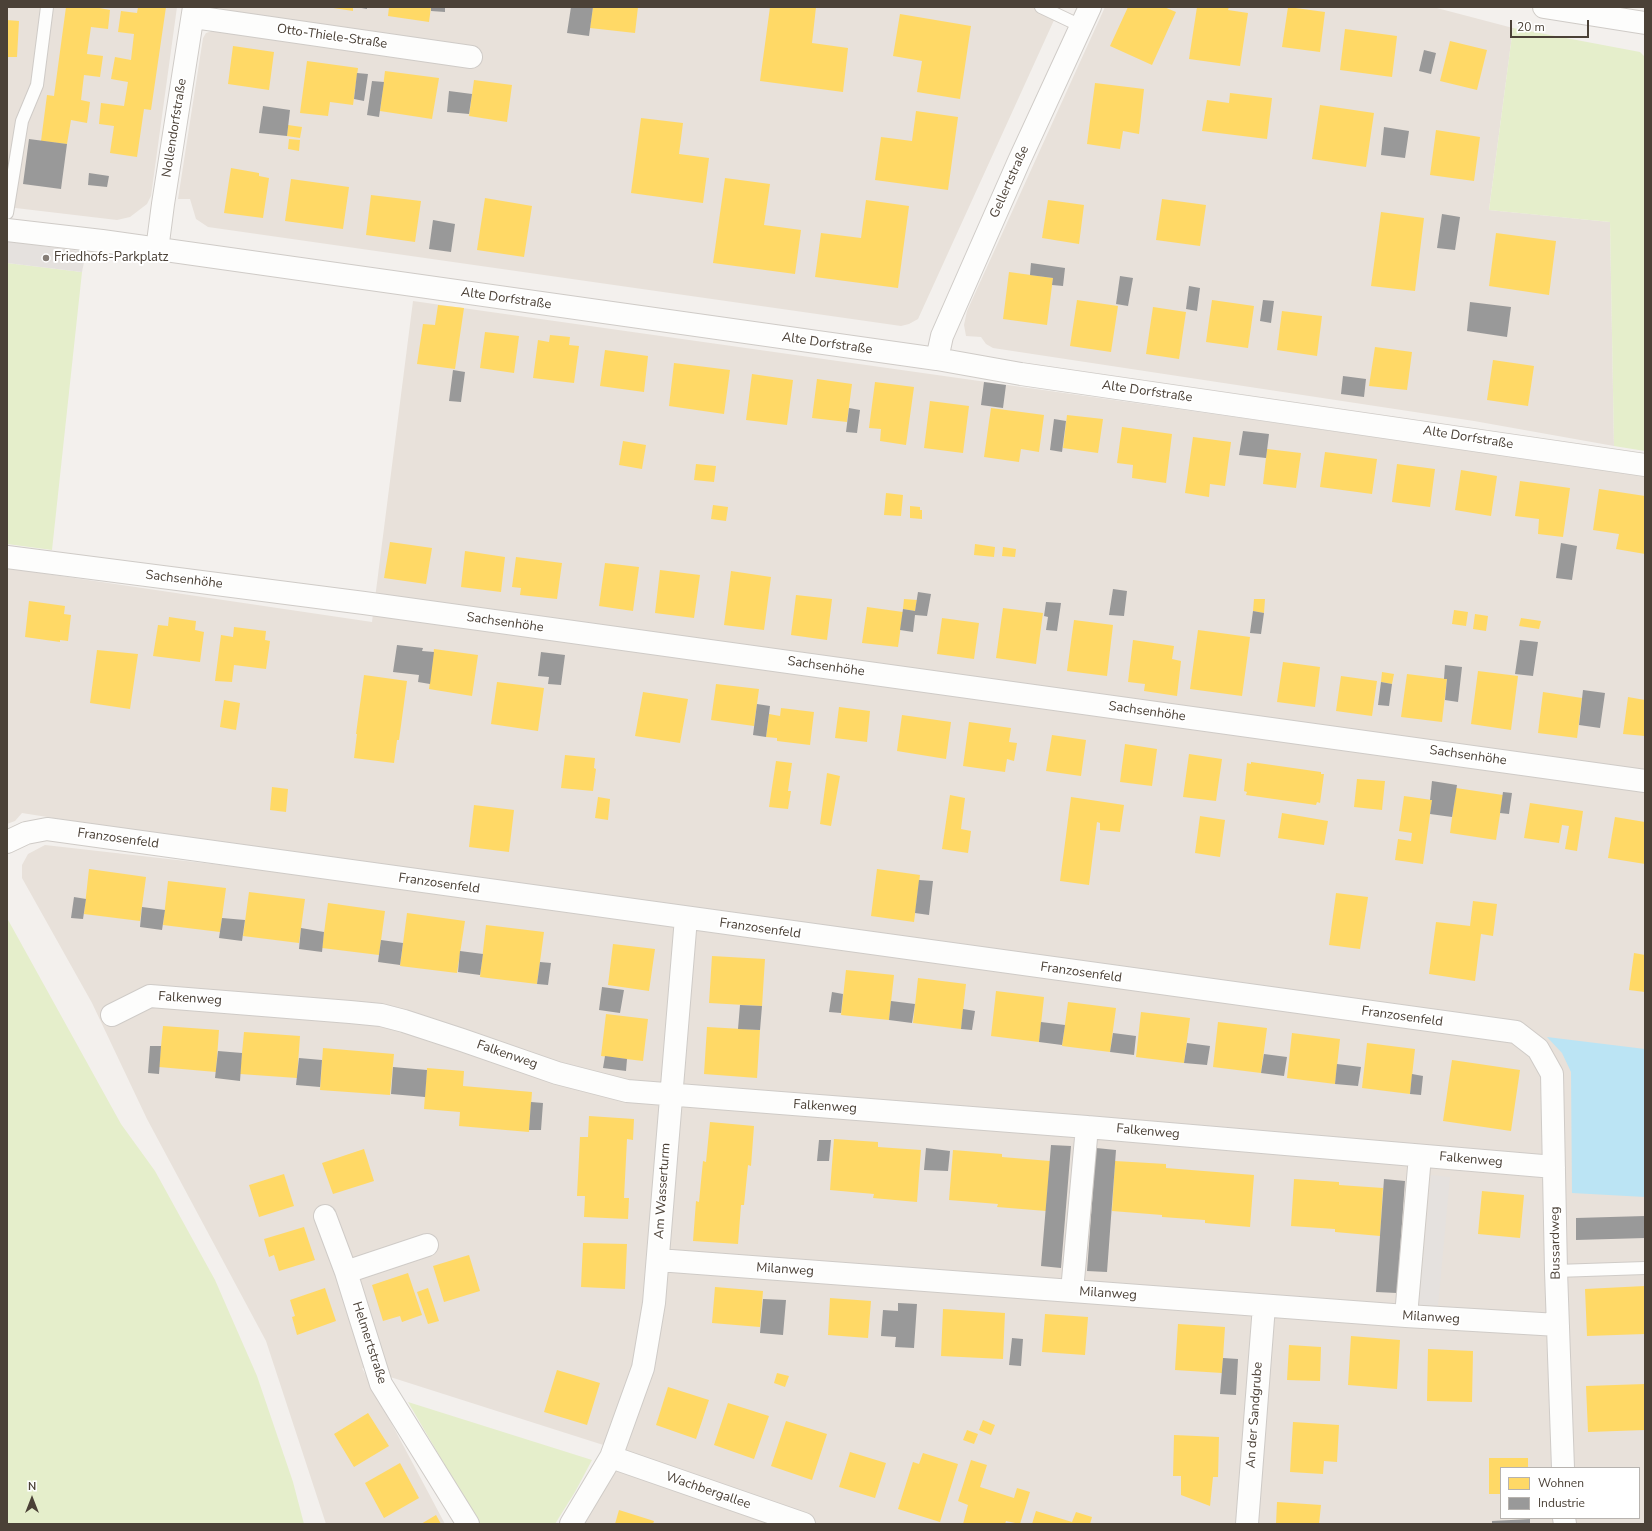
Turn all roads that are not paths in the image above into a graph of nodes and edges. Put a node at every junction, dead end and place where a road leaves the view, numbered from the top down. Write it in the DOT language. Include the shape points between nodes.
graph roads {
  1 [pos="47,7"];
  2 [pos="1041,7"];
  3 [pos="1544,7"];
  4 [pos="194,12"];
  5 [pos="1086,16"];
  6 [pos="1645,23"];
  7 [pos="471,58"];
  8 [pos="7,213"];
  9 [pos="7,230"];
  10 [pos="157,250"];
  11 [pos="937,360"];
  12 [pos="1645,465"];
  13 [pos="7,557"];
  14 [pos="1645,781"];
  15 [pos="7,842"];
  16 [pos="686,918"];
  17 [pos="112,1015"];
  18 [pos="1516,1032"];
  19 [pos="671,1095"];
  20 [pos="1087,1127"];
  21 [pos="1420,1156"];
  22 [pos="1554,1167"];
  23 [pos="325,1216"];
  24 [pos="427,1245"];
  25 [pos="658,1260"];
  26 [pos="1645,1268"];
  27 [pos="1556,1271"];
  28 [pos="346,1272"];
  29 [pos="1072,1291"];
  30 [pos="1264,1306"];
  31 [pos="1406,1316"];
  32 [pos="1558,1325"];
  33 [pos="611,1457"];
  34 [pos="1563,1467"];
  35 [pos="468,1524"];
  36 [pos="571,1524"];
  37 [pos="804,1524"];
  38 [pos="1247,1524"];
  1 -- 8 [label="lane" via="37,85 22,121"];
  2 -- 5 [label="lane"];
  3 -- 6 [label="street"];
  4 -- 7 [label="street, Otto-Thiele-Straße"];
  4 -- 10 [label="street, Nollendorfstraße"];
  5 -- 11 [label="street, Gellertstraße" via="942,336"];
  9 -- 10 [label="street, Alte Dorfstraße"];
  10 -- 11 [label="street, Alte Dorfstraße"];
  11 -- 12 [label="street, Alte Dorfstraße"];
  13 -- 14 [label="street, Sachsenhöhe" via="364,603"];
  15 -- 16 [label="street, Franzosenfeld" via="26,833 47,829"];
  16 -- 18 [label="street, Franzosenfeld"];
  16 -- 19 [label="street, Am Wasserturm"];
  17 -- 19 [label="street, Falkenweg" via="150,996 381,1016 404,1021 557,1073 627,1091"];
  18 -- 22 [label="street, Bussardweg" via="1538,1049 1552,1074"];
  19 -- 20 [label="street, Falkenweg"];
  19 -- 25 [label="street, Am Wasserturm"];
  20 -- 21 [label="street, Falkenweg"];
  20 -- 29 [label="street"];
  21 -- 22 [label="street, Falkenweg"];
  21 -- 31 [label="street"];
  22 -- 27 [label="street, Bussardweg"];
  23 -- 28 [label="street, Helmertstraße"];
  24 -- 28 [label="street"];
  25 -- 29 [label="street, Milanweg"];
  25 -- 33 [label="street, Am Wasserturm" via="643,1368"];
  26 -- 27 [label="lane"];
  27 -- 32 [label="street, Bussardweg"];
  28 -- 35 [label="street, Helmertstraße" via="381,1384"];
  29 -- 30 [label="street, Milanweg"];
  30 -- 31 [label="street, Milanweg"];
  30 -- 38 [label="street, An der Sandgrube"];
  31 -- 32 [label="street, Milanweg"];
  32 -- 34 [label="street, Bussardweg"];
  33 -- 36 [label="street, Am Wasserturm"];
  33 -- 37 [label="street, Wachbergallee"];
}
